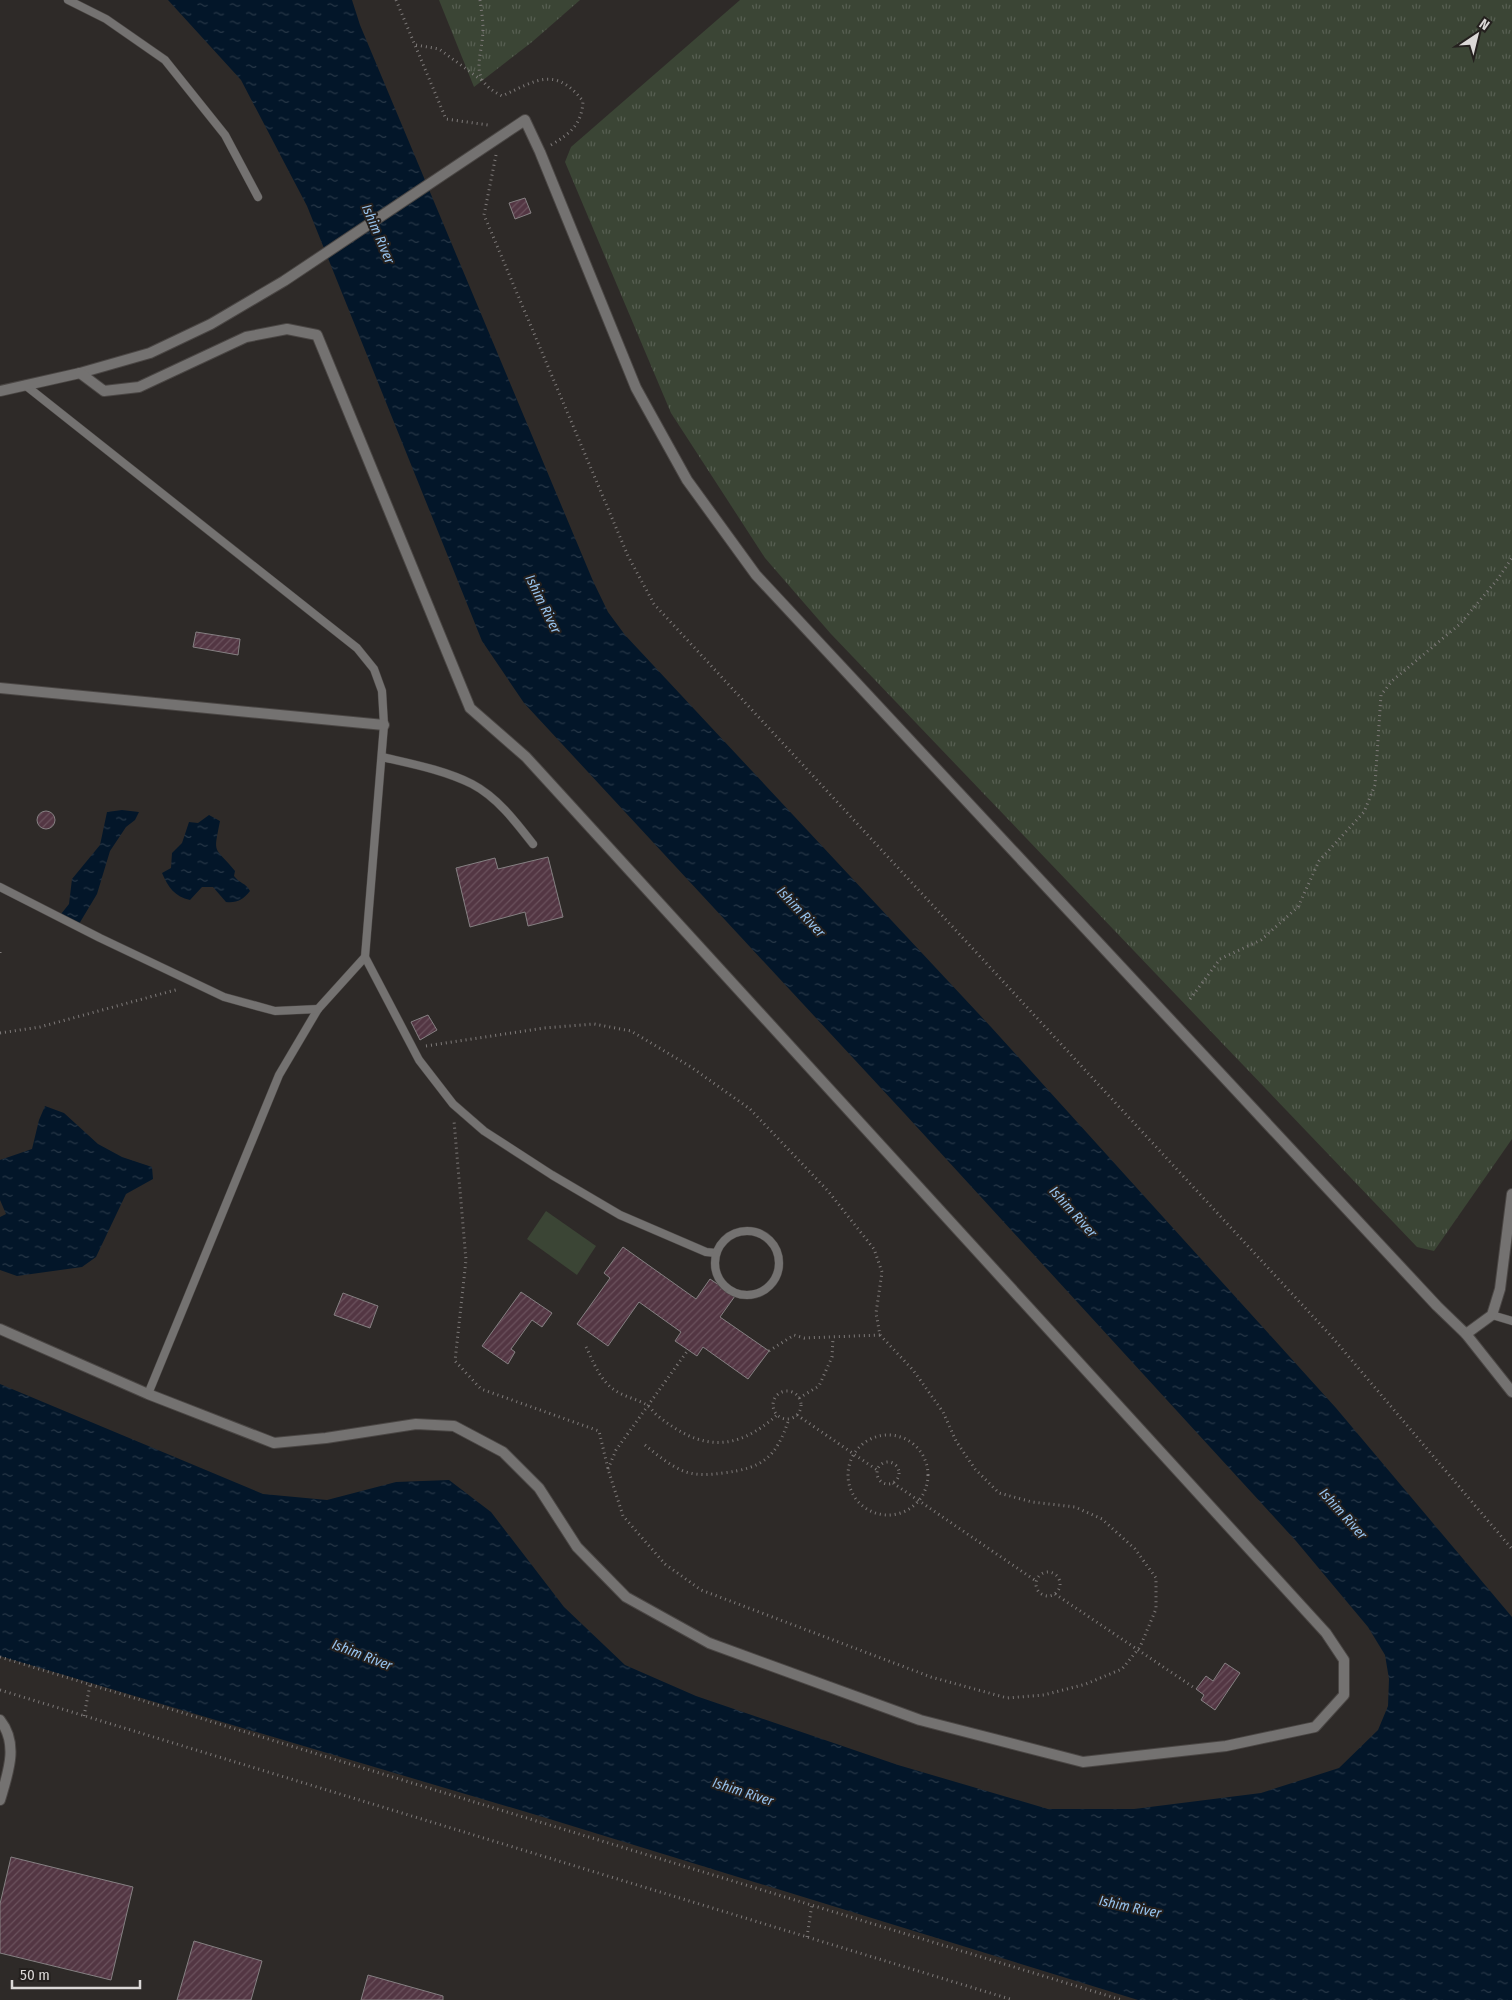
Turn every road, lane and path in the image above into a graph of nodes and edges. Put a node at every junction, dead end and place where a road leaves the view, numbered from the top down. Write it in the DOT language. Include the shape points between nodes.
graph roads {
  1 [pos="68,0"];
  2 [pos="396,0"];
  3 [pos="480,0"];
  4 [pos="415,45"];
  5 [pos="484,82"];
  6 [pos="488,125"];
  7 [pos="497,151"];
  8 [pos="540,152"];
  9 [pos="258,197"];
  10 [pos="80,373"];
  11 [pos="24,385"];
  12 [pos="0,391"];
  13 [pos="1512,558"];
  14 [pos="0,688"];
  15 [pos="384,725"];
  16 [pos="382,756"];
  17 [pos="533,844"];
  18 [pos="0,886"];
  19 [pos="366,957"];
  20 [pos="194,983"];
  21 [pos="1190,998"];
  22 [pos="318,1009"];
  23 [pos="0,1033"];
  24 [pos="413,1048"];
  25 [pos="453,1104"];
  26 [pos="1512,1194"];
  27 [pos="716,1253"];
  28 [pos="1492,1315"];
  29 [pos="1512,1321"];
  30 [pos="0,1330"];
  31 [pos="1466,1334"];
  32 [pos="880,1335"];
  33 [pos="832,1338"];
  34 [pos="586,1347"];
  35 [pos="688,1350"];
  36 [pos="769,1351"];
  37 [pos="1512,1392"];
  38 [pos="148,1394"];
  39 [pos="799,1398"];
  40 [pos="648,1406"];
  41 [pos="777,1415"];
  42 [pos="797,1415"];
  43 [pos="789,1419"];
  44 [pos="645,1445"];
  45 [pos="853,1454"];
  46 [pos="608,1469"];
  47 [pos="877,1470"];
  48 [pos="893,1484"];
  49 [pos="919,1501"];
  50 [pos="1512,1549"];
  51 [pos="1036,1581"];
  52 [pos="1055,1594"];
  53 [pos="1138,1650"];
  54 [pos="0,1657"];
  55 [pos="90,1685"];
  56 [pos="0,1690"];
  57 [pos="1196,1690"];
  58 [pos="84,1716"];
  59 [pos="0,1720"];
  60 [pos="0,1800"];
  61 [pos="812,1904"];
  62 [pos="807,1937"];
  63 [pos="1013,2000"];
  64 [pos="1122,2000"];
  1 -- 9 [label="lane" via="106,19 165,60 225,135"];
  2 -- 4 [label="path"];
  3 -- 5 [label="path" via="483,28 477,69"];
  4 -- 5 [label="path" via="439,49"];
  4 -- 6 [label="path" via="446,118"];
  5 -- 8 [label="path" via="488,89 502,96 535,81 559,79 573,88 583,101 582,116 570,134"];
  7 -- 50 [label="path" via="484,215 628,556 654,604 1332,1337"];
  8 -- 10 [label="street" via="525,120 284,281 211,324 150,353"];
  8 -- 31 [label="street" via="636,388 687,480 756,575"];
  10 -- 11 [label="street"];
  10 -- 38 [label="street" via="104,391 139,387 246,337 287,329 316,335 470,708 526,758 1326,1633 1344,1660 1344,1695 1315,1727 1226,1746 1083,1762 920,1720 708,1643 626,1597 577,1547 533,1482 503,1452 454,1426 416,1424 274,1443"];
  11 -- 12 [label="street"];
  11 -- 15 [label="lane" via="357,648 374,668 382,691"];
  13 -- 21 [label="path" via="1460,624 1392,681 1381,695 1375,785 1364,812 1319,861 1298,907 1261,940 1220,959"];
  14 -- 15 [label="street"];
  15 -- 16 [label="lane"];
  16 -- 17 [label="lane" via="473,785 513,817"];
  16 -- 19 [label="lane"];
  18 -- 20 [label="lane"];
  19 -- 22 [label="lane"];
  19 -- 24 [label="lane"];
  20 -- 22 [label="lane" via="224,997 275,1011"];
  20 -- 23 [label="path" via="169,993 40,1027"];
  22 -- 38 [label="lane" via="279,1075"];
  24 -- 25 [label="lane"];
  24 -- 32 [label="path" via="544,1028 594,1024 631,1032 691,1067 750,1109 828,1191 874,1249 882,1272 876,1313"];
  25 -- 27 [label="lane" via="499,1140 620,1215 706,1252"];
  25 -- 46 [label="path" via="466,1260 455,1361 481,1389 599,1431"];
  26 -- 28 [label="street" via="1500,1289"];
  27 -- 27 [label="lane" via="715,1271 725,1287 741,1295 760,1293 774,1281 779,1264 775,1246 761,1234 743,1230 726,1238"];
  28 -- 29 [label="lane"];
  28 -- 31 [label="street"];
  30 -- 38 [label="street"];
  31 -- 37 [label="street"];
  32 -- 33 [label="path"];
  32 -- 53 [label="path" via="913,1370 943,1412 956,1441 975,1469 999,1493 1075,1508 1102,1519 1135,1549 1156,1578 1156,1609"];
  33 -- 36 [label="path" via="794,1335"];
  33 -- 39 [label="path" via="832,1357 819,1386"];
  34 -- 40 [label="path" via="598,1374 615,1390"];
  35 -- 40 [label="path"];
  39 -- 41 [label="path" via="793,1392 784,1391 776,1395 772,1403"];
  39 -- 42 [label="path" via="801,1407"];
  40 -- 41 [label="path" via="682,1432 707,1443 744,1438 760,1430"];
  40 -- 46 [label="path" via="616,1450"];
  41 -- 43 [label="path"];
  42 -- 43 [label="path"];
  42 -- 45 [label="path"];
  43 -- 44 [label="path" via="772,1454 756,1467 736,1472 704,1476 681,1470"];
  45 -- 47 [label="path"];
  45 -- 49 [label="path" via="847,1480 859,1504 883,1515 909,1510"];
  45 -- 49 [label="path" via="862,1443 886,1434 912,1442 921,1451 928,1470 926,1490"];
  46 -- 53 [label="path" via="623,1516 665,1564 700,1590 931,1677 1007,1698 1044,1695 1086,1684 1122,1669"];
  47 -- 48 [label="path" via="877,1478 883,1484"];
  47 -- 48 [label="path" via="889,1462 897,1465 900,1473"];
  48 -- 49 [label="path"];
  49 -- 51 [label="path"];
  51 -- 52 [label="path" via="1040,1594 1048,1597"];
  51 -- 52 [label="path" via="1040,1574 1055,1574 1059,1588"];
  52 -- 53 [label="path"];
  53 -- 57 [label="path"];
  54 -- 55 [label="path"];
  55 -- 58 [label="path"];
  55 -- 61 [label="path"];
  56 -- 58 [label="path"];
  58 -- 62 [label="path"];
  59 -- 60 [label="street" via="8,1730 12,1761"];
  61 -- 62 [label="path"];
  61 -- 64 [label="path"];
  62 -- 63 [label="path"];
}
